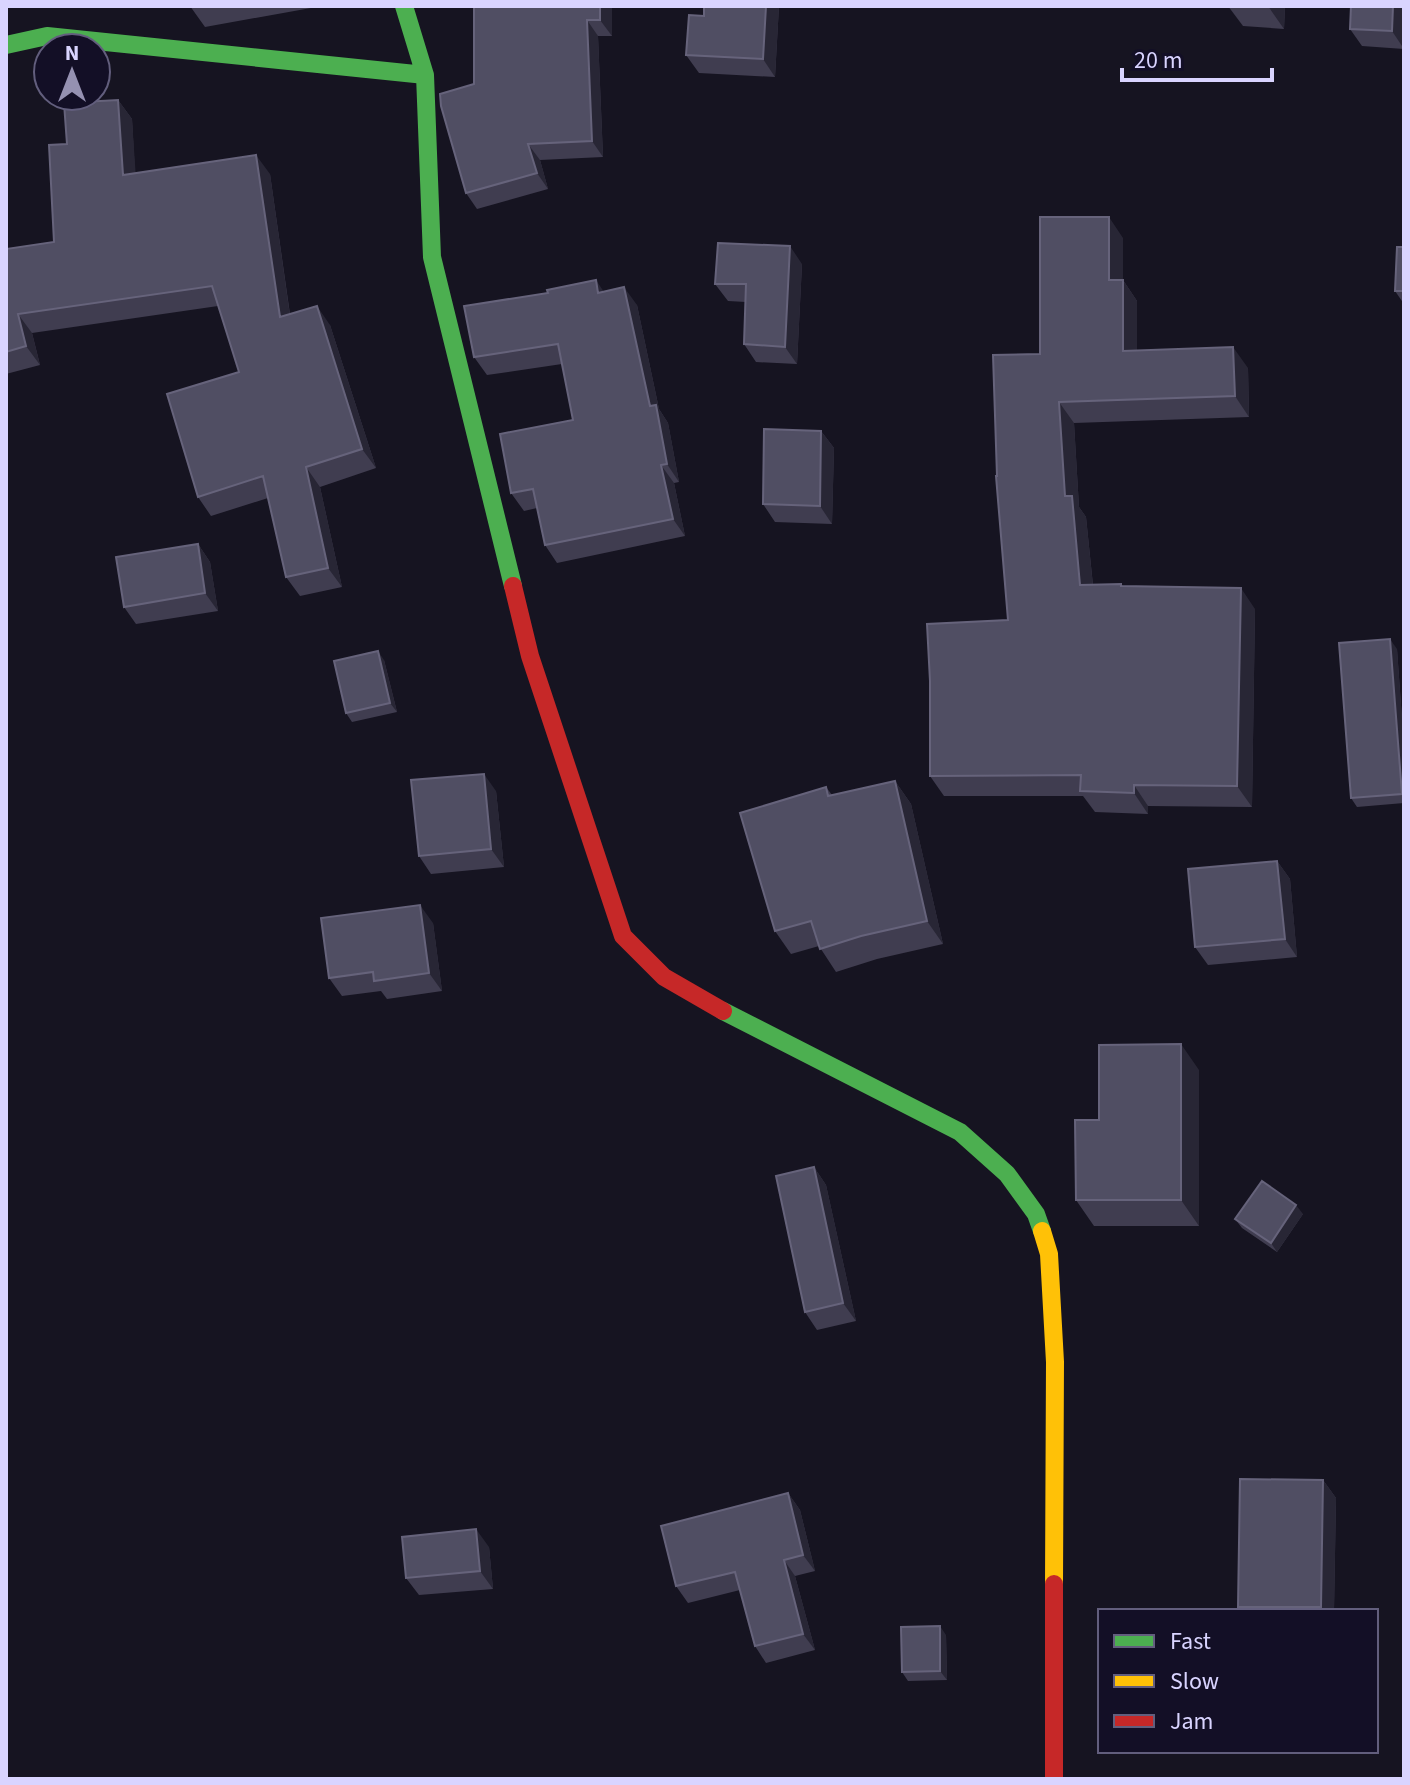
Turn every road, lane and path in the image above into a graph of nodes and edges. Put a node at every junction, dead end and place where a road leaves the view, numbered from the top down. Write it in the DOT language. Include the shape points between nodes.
graph roads {
  1 [pos="404,6"];
  2 [pos="6,45"];
  3 [pos="425,75"];
  4 [pos="1054,1779"];
  1 -- 3 [label="street"];
  2 -- 3 [label="street" via="47,36"];
  3 -- 4 [label="street" via="432,257 530,656 623,936 664,977 960,1132 1007,1174 1036,1214 1049,1254 1055,1362"];
}
